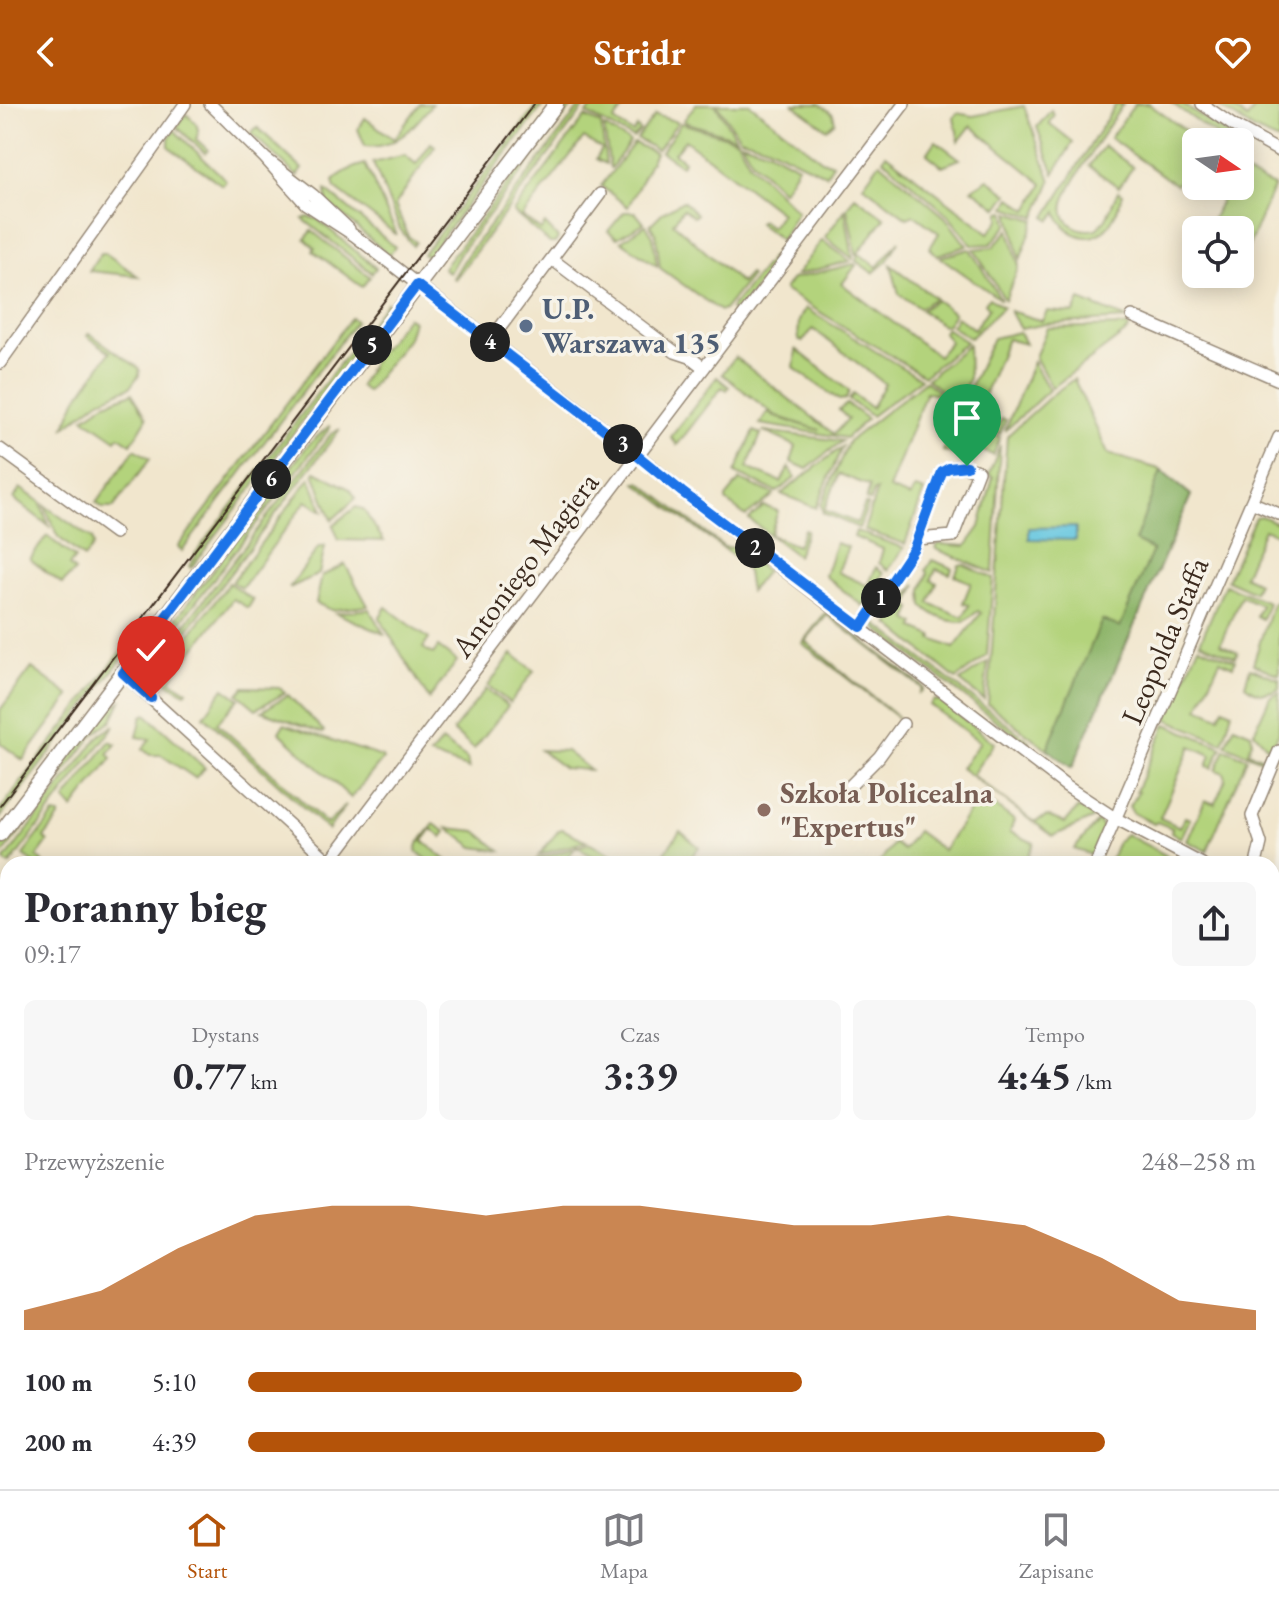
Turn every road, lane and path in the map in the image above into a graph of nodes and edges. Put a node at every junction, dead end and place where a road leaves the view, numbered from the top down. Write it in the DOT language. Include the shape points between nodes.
graph roads {
  1 [pos="185,104"];
  2 [pos="210,104"];
  3 [pos="556,104"];
  4 [pos="904,104"];
  5 [pos="1202,104"];
  6 [pos="1279,151"];
  7 [pos="600,194"];
  8 [pos="553,260"];
  9 [pos="417,285"];
  10 [pos="1132,316"];
  11 [pos="490,341"];
  12 [pos="0,363"];
  13 [pos="704,368"];
  14 [pos="1279,380"];
  15 [pos="1279,437"];
  16 [pos="0,449"];
  17 [pos="638,455"];
  18 [pos="1251,502"];
  19 [pos="1279,514"];
  20 [pos="115,533"];
  21 [pos="917,539"];
  22 [pos="861,627"];
  23 [pos="123,673"];
  24 [pos="903,724"];
  25 [pos="1279,751"];
  26 [pos="847,789"];
  27 [pos="1115,818"];
  28 [pos="0,834"];
  29 [pos="321,856"];
  30 [pos="334,856"];
  31 [pos="1099,856"];
  32 [pos="1187,856"];
  33 [pos="1258,856"];
  1 -- 12 [label="street"];
  2 -- 9 [label="street" via="265,158"];
  3 -- 9 [label="main road"];
  4 -- 13 [label="street, Antoniego Magiera"];
  5 -- 6 [label="street"];
  7 -- 8 [label="street"];
  8 -- 11 [label="street"];
  8 -- 13 [label="street"];
  9 -- 11 [label="street"];
  9 -- 23 [label="main road"];
  10 -- 14 [label="street"];
  11 -- 17 [label="street"];
  13 -- 17 [label="street, Antoniego Magiera"];
  15 -- 18 [label="street, Leopolda Staffa"];
  16 -- 20 [label="street"];
  17 -- 22 [label="street"];
  17 -- 30 [label="street, Antoniego Magiera"];
  18 -- 19 [label="street"];
  18 -- 27 [label="street, Leopolda Staffa"];
  21 -- 21 [label="street" via="942,472 967,466 978,471 953,536"];
  21 -- 22 [label="street"];
  22 -- 27 [label="street"];
  23 -- 28 [label="main road"];
  23 -- 29 [label="street"];
  24 -- 26 [label="street"];
  25 -- 33 [label="street" via="1253,811 1261,843"];
  27 -- 31 [label="street, Leopolda Staffa"];
  27 -- 32 [label="street"];
}
